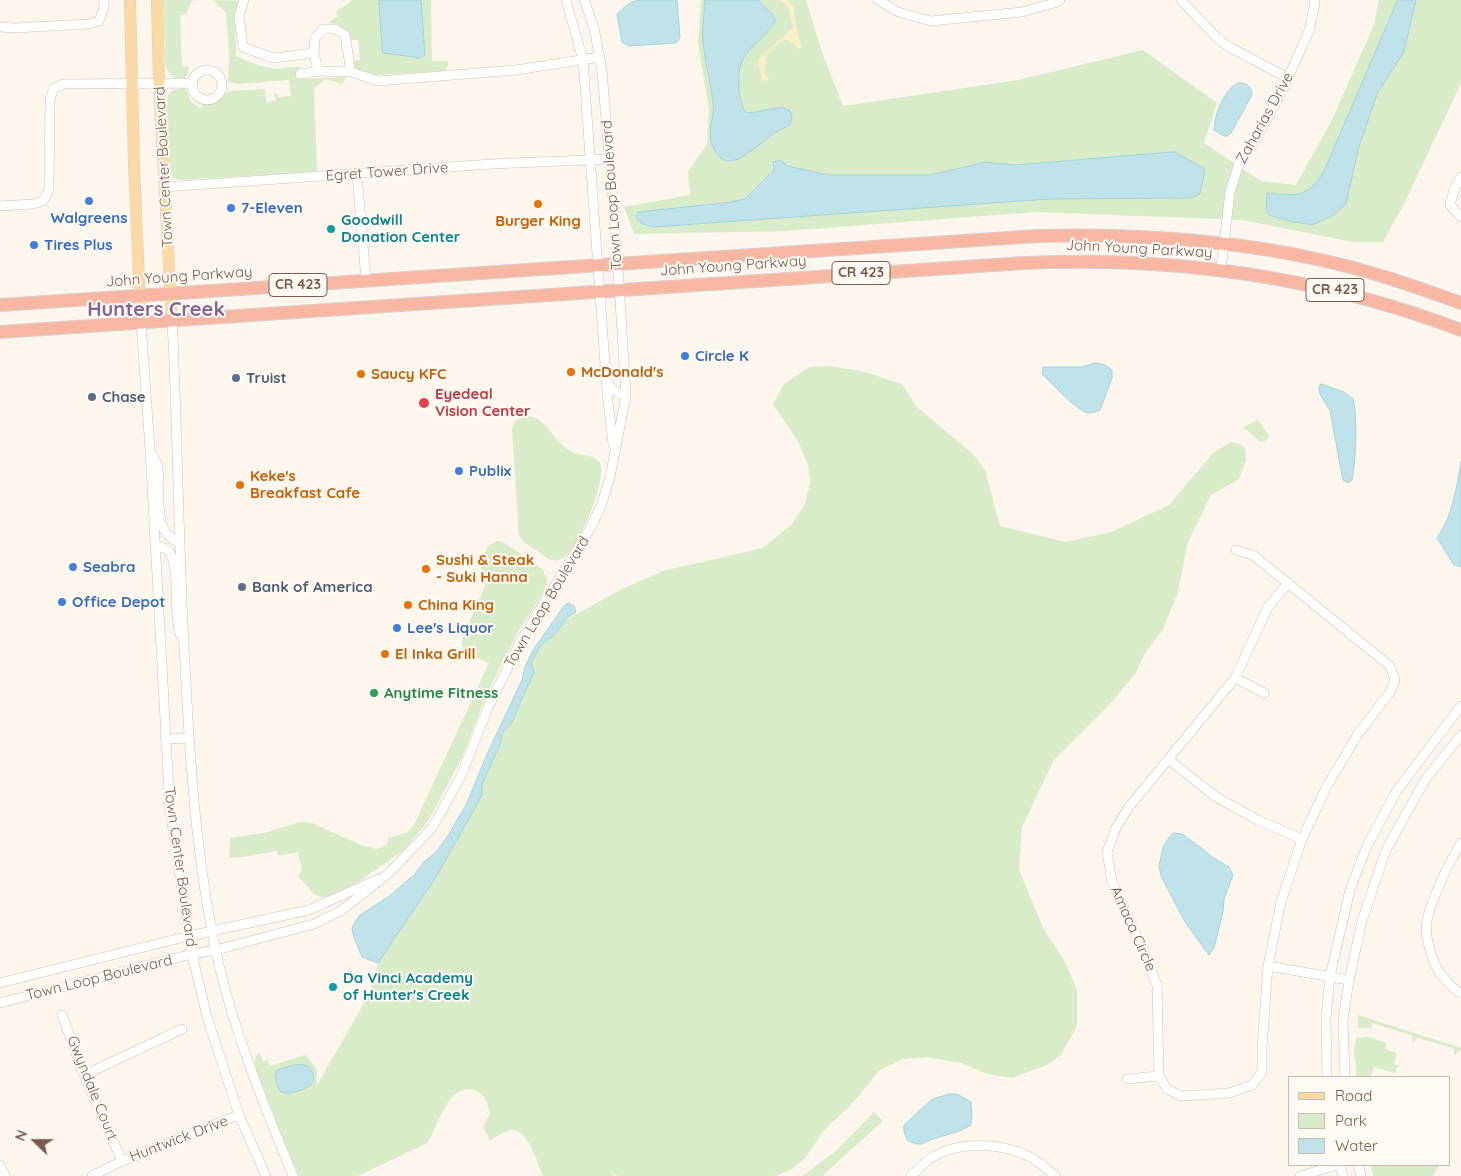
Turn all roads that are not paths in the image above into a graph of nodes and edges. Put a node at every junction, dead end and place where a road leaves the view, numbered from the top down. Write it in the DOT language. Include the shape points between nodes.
graph roads {
  1 [pos="104,0"];
  2 [pos="130,0"];
  3 [pos="157,0"];
  4 [pos="244,0"];
  5 [pos="566,0"];
  6 [pos="878,0"];
  7 [pos="1060,0"];
  8 [pos="1181,0"];
  9 [pos="1314,0"];
  10 [pos="588,1"];
  11 [pos="0,27"];
  12 [pos="314,53"];
  13 [pos="600,57"];
  14 [pos="583,60"];
  15 [pos="318,71"];
  16 [pos="351,72"];
  17 [pos="300,74"];
  18 [pos="1288,78"];
  19 [pos="131,82"];
  20 [pos="159,83"];
  21 [pos="193,83"];
  22 [pos="591,159"];
  23 [pos="609,159"];
  24 [pos="357,174"];
  25 [pos="1461,176"];
  26 [pos="164,187"];
  27 [pos="0,206"];
  28 [pos="1461,217"];
  29 [pos="1225,243"];
  30 [pos="618,264"];
  31 [pos="597,266"];
  32 [pos="1221,269"];
  33 [pos="366,280"];
  34 [pos="619,290"];
  35 [pos="600,291"];
  36 [pos="170,294"];
  37 [pos="139,296"];
  38 [pos="1461,303"];
  39 [pos="0,305"];
  40 [pos="172,320"];
  41 [pos="141,323"];
  42 [pos="1461,330"];
  43 [pos="0,332"];
  44 [pos="606,380"];
  45 [pos="626,396"];
  46 [pos="150,449"];
  47 [pos="614,452"];
  48 [pos="180,543"];
  49 [pos="155,546"];
  50 [pos="1236,550"];
  51 [pos="1288,584"];
  52 [pos="184,646"];
  53 [pos="1235,678"];
  54 [pos="1264,693"];
  55 [pos="1461,706"];
  56 [pos="1461,735"];
  57 [pos="189,738"];
  58 [pos="165,739"];
  59 [pos="1168,759"];
  60 [pos="1302,839"];
  61 [pos="1461,843"];
  62 [pos="389,873"];
  63 [pos="212,932"];
  64 [pos="189,936"];
  65 [pos="216,950"];
  66 [pos="192,954"];
  67 [pos="1268,966"];
  68 [pos="1330,976"];
  69 [pos="1349,980"];
  70 [pos="0,983"];
  71 [pos="1461,993"];
  72 [pos="0,1003"];
  73 [pos="62,1015"];
  74 [pos="182,1029"];
  75 [pos="84,1076"];
  76 [pos="1159,1076"];
  77 [pos="1327,1076"];
  78 [pos="1345,1076"];
  79 [pos="1127,1079"];
  80 [pos="239,1115"];
  81 [pos="122,1161"];
  82 [pos="0,1165"];
  83 [pos="1335,1166"];
  84 [pos="5,1176"];
  85 [pos="92,1176"];
  86 [pos="266,1176"];
  87 [pos="293,1176"];
  88 [pos="911,1176"];
  89 [pos="1055,1176"];
  90 [pos="1300,1176"];
  1 -- 11 [label="street" via="99,21"];
  2 -- 19 [label="main road, Town Center Boulevard"];
  3 -- 20 [label="main road, Town Center Boulevard"];
  4 -- 12 [label="street" via="239,16 243,47 273,58"];
  5 -- 14 [label="street, Town Loop Boulevard"];
  6 -- 7 [label="street" via="898,12 931,21 1022,12"];
  8 -- 18 [label="street" via="1218,39"];
  9 -- 18 [label="street, Zaharias Drive" via="1309,32"];
  10 -- 13 [label="street, Town Loop Boulevard"];
  12 -- 15 [label="street"];
  12 -- 16 [label="street" via="315,38 323,29 335,29 345,35"];
  13 -- 14 [label="street"];
  13 -- 23 [label="street, Town Loop Boulevard"];
  14 -- 16 [label="street" via="516,70 378,80"];
  14 -- 22 [label="street, Town Loop Boulevard"];
  15 -- 16 [label="street"];
  15 -- 17 [label="street"];
  18 -- 29 [label="street, Zaharias Drive" via="1239,164 1230,192"];
  19 -- 20 [label="street"];
  19 -- 27 [label="street" via="64,84 54,88 50,99 49,190 44,201"];
  19 -- 37 [label="main road, Town Center Boulevard"];
  20 -- 21 [label="street"];
  20 -- 26 [label="main road, Town Center Boulevard"];
  22 -- 23 [label="street, Egret Tower Drive"];
  22 -- 24 [label="street, Egret Tower Drive"];
  22 -- 31 [label="street, Town Loop Boulevard"];
  23 -- 30 [label="street, Town Loop Boulevard"];
  24 -- 26 [label="street, Egret Tower Drive"];
  24 -- 33 [label="street"];
  25 -- 28 [label="street" via="1450,205"];
  26 -- 36 [label="main road, Town Center Boulevard"];
  29 -- 30 [label="highway, John Young Parkway / CR 423" via="1131,235 1038,236"];
  29 -- 32 [label="street, Zaharias Drive"];
  29 -- 38 [label="highway, John Young Parkway / CR 423" via="1319,259 1390,278"];
  30 -- 31 [label="highway, John Young Parkway / CR 423"];
  30 -- 34 [label="street, Town Loop Boulevard"];
  31 -- 33 [label="highway, John Young Parkway / CR 423"];
  31 -- 35 [label="street, Town Loop Boulevard"];
  32 -- 34 [label="highway, John Young Parkway / CR 423" via="1146,262 1062,261"];
  32 -- 42 [label="highway, John Young Parkway / CR 423" via="1330,289 1403,309"];
  33 -- 36 [label="highway, John Young Parkway / CR 423"];
  34 -- 35 [label="highway, John Young Parkway / CR 423"];
  34 -- 45 [label="street, Town Loop Boulevard"];
  35 -- 40 [label="highway, John Young Parkway / CR 423"];
  35 -- 44 [label="street, Town Loop Boulevard"];
  36 -- 37 [label="highway, John Young Parkway / CR 423"];
  36 -- 40 [label="main road, Town Center Boulevard"];
  37 -- 39 [label="highway, John Young Parkway / CR 423"];
  37 -- 41 [label="main road, Town Center Boulevard"];
  40 -- 41 [label="highway, John Young Parkway / CR 423"];
  40 -- 48 [label="street, Town Center Boulevard"];
  41 -- 43 [label="highway, John Young Parkway / CR 423"];
  41 -- 46 [label="street, Town Center Boulevard"];
  44 -- 45 [label="street" via="611,389"];
  44 -- 47 [label="street, Town Loop Boulevard"];
  45 -- 47 [label="street, Town Loop Boulevard"];
  46 -- 48 [label="street, Town Center Boulevard" via="157,466 160,519 164,532 171,540"];
  46 -- 49 [label="street, Town Center Boulevard"];
  47 -- 62 [label="street, Town Loop Boulevard" via="610,477 591,528 521,640 488,708 461,776 432,828"];
  48 -- 52 [label="street, Town Center Boulevard"];
  49 -- 52 [label="street, Town Center Boulevard" via="164,547 171,554 177,624"];
  49 -- 58 [label="street, Town Center Boulevard"];
  50 -- 51 [label="street" via="1253,555"];
  51 -- 53 [label="street, Amaca Circle" via="1268,607"];
  51 -- 60 [label="street" via="1390,666 1395,680 1327,786"];
  52 -- 57 [label="street, Town Center Boulevard"];
  53 -- 54 [label="street"];
  53 -- 59 [label="street, Amaca Circle"];
  55 -- 68 [label="street" via="1396,792 1368,846 1350,890"];
  56 -- 69 [label="street" via="1425,780 1386,850 1362,921"];
  57 -- 58 [label="street"];
  57 -- 63 [label="street, Town Center Boulevard" via="196,828"];
  58 -- 64 [label="street, Town Center Boulevard" via="170,810"];
  59 -- 60 [label="street" via="1216,797"];
  59 -- 76 [label="street, Amaca Circle" via="1129,807 1116,828 1108,852 1112,882 1157,985"];
  60 -- 67 [label="street" via="1281,902"];
  61 -- 71 [label="street" via="1440,885 1427,922 1430,952 1439,973"];
  62 -- 63 [label="street, Town Loop Boulevard" via="309,910"];
  62 -- 65 [label="street, Town Loop Boulevard" via="342,910 314,924"];
  63 -- 64 [label="street, Town Loop Boulevard"];
  63 -- 65 [label="street, Town Center Boulevard"];
  64 -- 66 [label="street, Town Center Boulevard"];
  64 -- 70 [label="street, Town Loop Boulevard"];
  65 -- 66 [label="street, Town Loop Boulevard"];
  65 -- 87 [label="street, Town Center Boulevard" via="227,996 258,1090"];
  66 -- 72 [label="street, Town Loop Boulevard"];
  66 -- 80 [label="street, Town Center Boulevard" via="207,1017"];
  67 -- 68 [label="street"];
  67 -- 76 [label="street" via="1262,1072 1252,1084 1229,1093 1181,1096 1167,1089"];
  68 -- 69 [label="street"];
  68 -- 77 [label="street" via="1326,1018"];
  69 -- 78 [label="street" via="1343,1020"];
  73 -- 75 [label="street, Gwyndale Court"];
  74 -- 75 [label="street"];
  75 -- 81 [label="street, Gwyndale Court"];
  76 -- 79 [label="street"];
  80 -- 81 [label="street, Huntwick Drive"];
  80 -- 86 [label="street, Town Center Boulevard"];
  81 -- 85 [label="street, Huntwick Drive"];
  82 -- 84 [label="street"];
  83 -- 90 [label="street"];
  88 -- 89 [label="street" via="929,1160 973,1145 1019,1152"];
}
